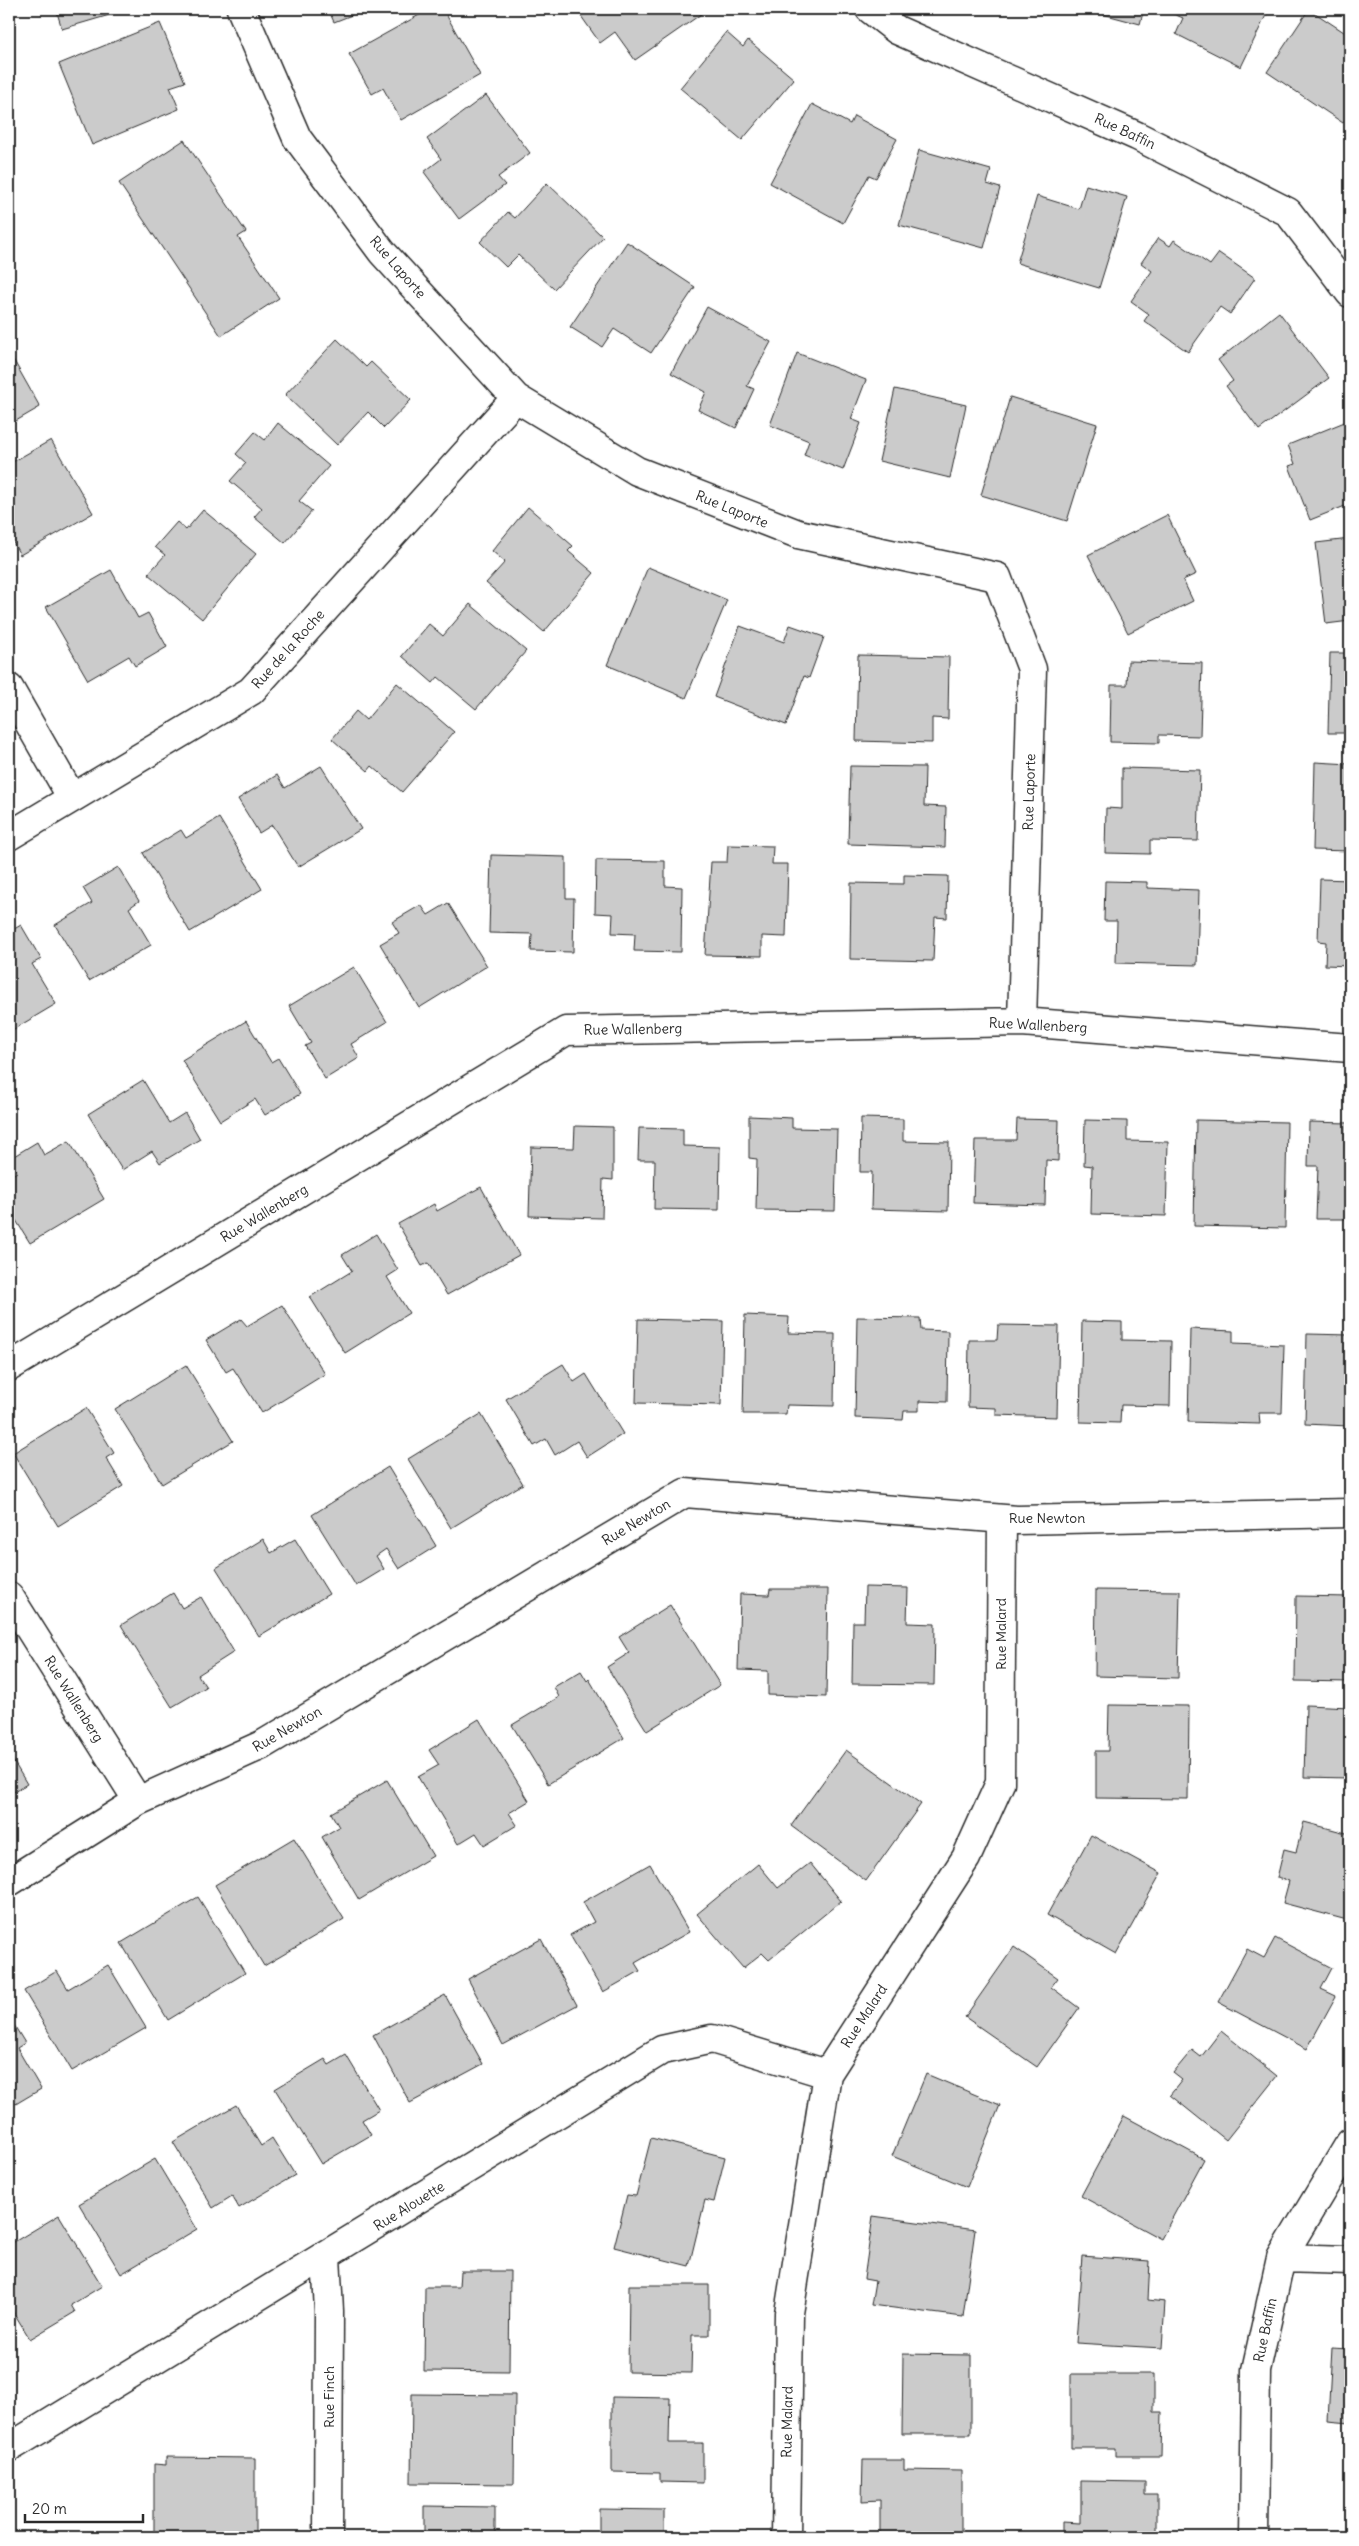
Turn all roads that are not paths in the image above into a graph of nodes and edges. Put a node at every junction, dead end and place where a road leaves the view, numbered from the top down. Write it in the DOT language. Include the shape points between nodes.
graph roads {
  1 [pos="241,9"];
  2 [pos="870,9"];
  3 [pos="1350,293"];
  4 [pos="516,398"];
  5 [pos="9,688"];
  6 [pos="72,798"];
  7 [pos="9,836"];
  8 [pos="1022,1022"];
  9 [pos="1350,1048"];
  10 [pos="9,1368"];
  11 [pos="1350,1513"];
  12 [pos="1002,1519"];
  13 [pos="9,1596"];
  14 [pos="138,1801"];
  15 [pos="9,1882"];
  16 [pos="827,2074"];
  17 [pos="1350,2143"];
  18 [pos="326,2257"];
  19 [pos="1281,2258"];
  20 [pos="1350,2260"];
  21 [pos="9,2448"];
  22 [pos="328,2537"];
  23 [pos="786,2537"];
  24 [pos="1254,2537"];
  1 -- 4 [label="street, Rue Laporte" via="298,138 382,252"];
  2 -- 3 [label="street, Rue Baffin" via="897,30 1138,136 1288,212"];
  4 -- 6 [label="street, Rue de la Roche" via="251,690"];
  4 -- 8 [label="street, Rue Laporte" via="637,471 798,534 997,577 1032,669"];
  5 -- 6 [label="street"];
  6 -- 7 [label="street, Rue de la Roche"];
  8 -- 9 [label="street, Rue Wallenberg"];
  8 -- 10 [label="street, Rue Wallenberg" via="566,1031"];
  11 -- 12 [label="street, Rue Newton"];
  12 -- 14 [label="street, Rue Newton" via="685,1493 262,1745"];
  12 -- 16 [label="street, Rue Malard" via="1000,1783 966,1858"];
  13 -- 14 [label="street, Rue Wallenberg"];
  14 -- 15 [label="street, Rue Newton"];
  16 -- 18 [label="street, Rue Alouette" via="712,2038 662,2050"];
  16 -- 23 [label="street, Rue Malard" via="789,2313"];
  17 -- 19 [label="street, Rue Baffin"];
  18 -- 21 [label="street, Rue Alouette"];
  18 -- 22 [label="street, Rue Finch" via="329,2312"];
  19 -- 20 [label="street"];
  19 -- 24 [label="street, Rue Baffin" via="1256,2370"];
}
